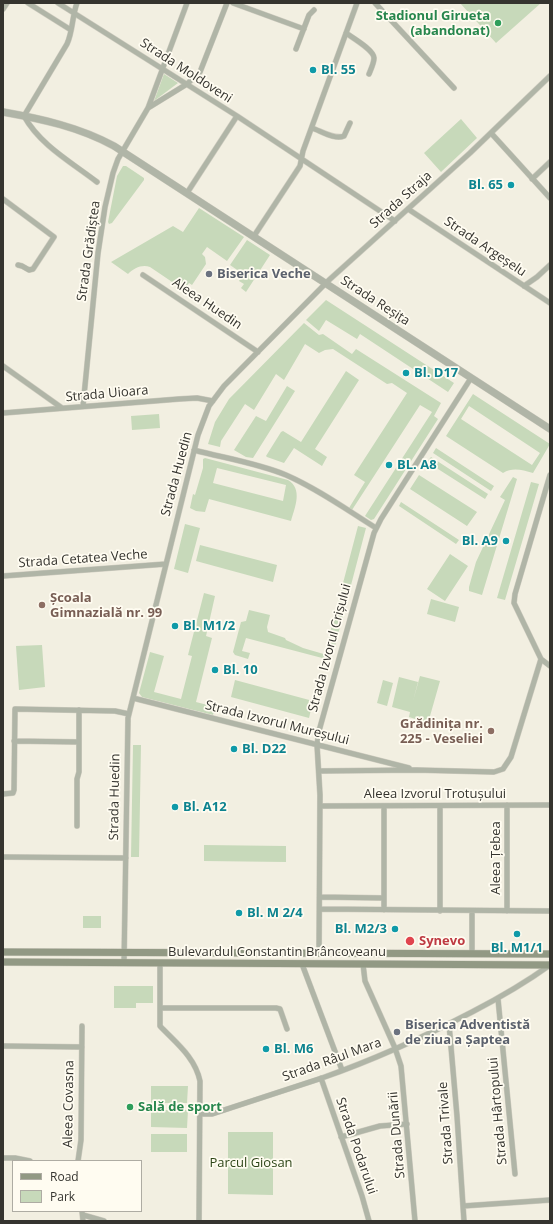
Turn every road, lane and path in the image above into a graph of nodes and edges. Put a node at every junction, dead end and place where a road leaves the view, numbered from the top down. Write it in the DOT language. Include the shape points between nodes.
graph roads {
  1 [pos="28,3"];
  2 [pos="58,3"];
  3 [pos="77,3"];
  4 [pos="187,3"];
  5 [pos="227,3"];
  6 [pos="233,3"];
  7 [pos="357,3"];
  8 [pos="375,3"];
  9 [pos="314,10"];
  10 [pos="73,12"];
  11 [pos="304,29"];
  12 [pos="71,30"];
  13 [pos="346,33"];
  14 [pos="296,49"];
  15 [pos="163,69"];
  16 [pos="369,74"];
  17 [pos="550,76"];
  18 [pos="187,84"];
  19 [pos="454,88"];
  20 [pos="148,108"];
  21 [pos="3,112"];
  22 [pos="24,116"];
  23 [pos="237,116"];
  24 [pos="350,123"];
  25 [pos="312,128"];
  26 [pos="491,134"];
  27 [pos="123,151"];
  28 [pos="302,159"];
  29 [pos="550,162"];
  30 [pos="532,179"];
  31 [pos="97,182"];
  32 [pos="187,193"];
  33 [pos="550,198"];
  34 [pos="3,199"];
  35 [pos="408,209"];
  36 [pos="395,221"];
  37 [pos="254,236"];
  38 [pos="18,265"];
  39 [pos="550,265"];
  40 [pos="143,275"];
  41 [pos="326,283"];
  42 [pos="524,286"];
  43 [pos="550,303"];
  44 [pos="258,352"];
  45 [pos="3,366"];
  46 [pos="471,378"];
  47 [pos="213,401"];
  48 [pos="83,406"];
  49 [pos="62,408"];
  50 [pos="3,413"];
  51 [pos="550,429"];
  52 [pos="194,450"];
  53 [pos="550,475"];
  54 [pos="376,528"];
  55 [pos="166,564"];
  56 [pos="3,576"];
  57 [pos="541,659"];
  58 [pos="550,666"];
  59 [pos="132,698"];
  60 [pos="79,710"];
  61 [pos="128,714"];
  62 [pos="14,741"];
  63 [pos="79,742"];
  64 [pos="317,745"];
  65 [pos="416,770"];
  66 [pos="319,771"];
  67 [pos="3,794"];
  68 [pos="507,805"];
  69 [pos="550,805"];
  70 [pos="320,806"];
  71 [pos="384,806"];
  72 [pos="440,806"];
  73 [pos="77,826"];
  74 [pos="3,857"];
  75 [pos="126,858"];
  76 [pos="320,897"];
  77 [pos="384,898"];
  78 [pos="320,909"];
  79 [pos="384,910"];
  80 [pos="440,911"];
  81 [pos="472,911"];
  82 [pos="507,911"];
  83 [pos="550,911"];
  84 [pos="3,952"];
  85 [pos="124,952"];
  86 [pos="319,953"];
  87 [pos="472,954"];
  88 [pos="550,954"];
  89 [pos="3,962"];
  90 [pos="124,963"];
  91 [pos="160,963"];
  92 [pos="302,964"];
  93 [pos="363,964"];
  94 [pos="550,965"];
  95 [pos="498,999"];
  96 [pos="160,1008"];
  97 [pos="449,1024"];
  98 [pos="82,1026"];
  99 [pos="287,1029"];
  100 [pos="3,1046"];
  101 [pos="82,1047"];
  102 [pos="395,1048"];
  103 [pos="342,1070"];
  104 [pos="321,1078"];
  105 [pos="200,1114"];
  106 [pos="406,1124"];
  107 [pos="341,1137"];
  108 [pos="3,1158"];
  109 [pos="25,1160"];
  110 [pos="78,1160"];
  111 [pos="515,1174"];
  112 [pos="550,1200"];
  113 [pos="463,1206"];
  114 [pos="82,1213"];
  115 [pos="83,1221"];
  116 [pos="104,1221"];
  117 [pos="199,1221"];
  118 [pos="369,1221"];
  119 [pos="415,1221"];
  120 [pos="464,1221"];
  1 -- 12 [label="street"];
  2 -- 10 [label="street, Strada Moldoveni"];
  3 -- 10 [label="street"];
  4 -- 15 [label="street, Strada Grădiștea"];
  5 -- 18 [label="street, Strada Grădiștea" via="202,69"];
  6 -- 11 [label="street"];
  7 -- 13 [label="street"];
  8 -- 19 [label="street"];
  9 -- 11 [label="street" via="309,15"];
  10 -- 12 [label="street"];
  10 -- 15 [label="street, Strada Moldoveni"];
  11 -- 14 [label="street"];
  12 -- 22 [label="street" via="68,44"];
  13 -- 16 [label="street" via="372,54 374,59"];
  13 -- 25 [label="street"];
  15 -- 18 [label="street, Strada Moldoveni"];
  15 -- 20 [label="street, Strada Grădiștea"];
  17 -- 26 [label="street, Strada Straja"];
  18 -- 20 [label="street, Strada Grădiștea"];
  18 -- 23 [label="street, Strada Moldoveni"];
  20 -- 27 [label="street, Strada Grădiștea"];
  21 -- 22 [label="street, Strada Reșița"];
  22 -- 27 [label="street, Strada Reșița" via="82,131"];
  22 -- 31 [label="street" via="42,139"];
  23 -- 28 [label="street, Strada Moldoveni"];
  23 -- 32 [label="street"];
  24 -- 25 [label="street" via="341,137"];
  25 -- 28 [label="street"];
  26 -- 30 [label="street"];
  26 -- 35 [label="street, Strada Straja"];
  27 -- 32 [label="street, Strada Reșița"];
  27 -- 48 [label="street, Strada Grădiștea" via="113,173 99,240"];
  28 -- 36 [label="street, Strada Moldoveni"];
  28 -- 37 [label="street" via="300,166"];
  29 -- 30 [label="street"];
  30 -- 33 [label="street"];
  32 -- 37 [label="street, Strada Reșița"];
  34 -- 38 [label="street" via="54,237 33,269"];
  35 -- 36 [label="street, Strada Straja"];
  35 -- 42 [label="street, Strada Argeșelu"];
  36 -- 41 [label="street, Strada Straja"];
  37 -- 41 [label="street, Strada Reșița"];
  39 -- 42 [label="street"];
  40 -- 44 [label="street, Aleea Huedin"];
  41 -- 44 [label="street, Strada Huedin"];
  41 -- 46 [label="street, Strada Reșița"];
  42 -- 43 [label="street, Strada Argeșelu"];
  44 -- 47 [label="street, Strada Huedin" via="224,386"];
  45 -- 49 [label="street"];
  46 -- 51 [label="street, Strada Reșița"];
  46 -- 54 [label="street, Strada Izvorul Crișului"];
  47 -- 48 [label="street, Strada Uioara" via="188,398"];
  47 -- 52 [label="street, Strada Huedin" via="200,428"];
  48 -- 49 [label="street, Strada Uioara"];
  49 -- 50 [label="street, Strada Uioara"];
  52 -- 54 [label="street" via="286,475"];
  52 -- 55 [label="street, Strada Huedin"];
  53 -- 57 [label="street" via="514,603"];
  54 -- 64 [label="street, Strada Izvorul Crișului"];
  55 -- 56 [label="street, Strada Cetatea Veche"];
  55 -- 59 [label="street, Strada Huedin"];
  57 -- 58 [label="street"];
  57 -- 65 [label="street, Strada Izvorul Mureșului" via="511,756 503,769 494,772"];
  59 -- 61 [label="street, Strada Huedin"];
  59 -- 64 [label="street, Strada Izvorul Mureșului"];
  60 -- 61 [label="street"];
  60 -- 62 [label="street" via="14,709"];
  60 -- 63 [label="street"];
  61 -- 75 [label="street, Strada Huedin"];
  62 -- 63 [label="street"];
  62 -- 67 [label="street" via="14,790 13,793"];
  63 -- 73 [label="street"];
  64 -- 65 [label="street, Strada Izvorul Mureșului"];
  64 -- 66 [label="street, Strada Izvorul Crișului"];
  65 -- 66 [label="street, Strada Izvorul Mureșului"];
  66 -- 70 [label="street, Strada Izvorul Crișului"];
  68 -- 69 [label="street, Aleea Izvorul Trotușului"];
  68 -- 72 [label="street, Aleea Izvorul Trotușului"];
  68 -- 82 [label="street, Aleea Țebea"];
  70 -- 71 [label="street, Aleea Izvorul Trotușului"];
  70 -- 76 [label="street, Strada Izvorul Crișului"];
  71 -- 72 [label="street, Aleea Izvorul Trotușului"];
  71 -- 77 [label="street"];
  72 -- 80 [label="street"];
  74 -- 75 [label="street, Strada Huedin"];
  75 -- 85 [label="street, Strada Huedin"];
  76 -- 77 [label="street"];
  76 -- 78 [label="street, Strada Izvorul Crișului"];
  77 -- 79 [label="street"];
  78 -- 79 [label="street, Aleea Țebea"];
  78 -- 86 [label="street, Strada Izvorul Crișului"];
  79 -- 80 [label="street, Aleea Țebea"];
  80 -- 81 [label="street, Aleea Țebea"];
  81 -- 82 [label="street, Aleea Țebea"];
  81 -- 87 [label="street"];
  82 -- 83 [label="street, Aleea Țebea"];
  84 -- 85 [label="main road, Bulevardul Constantin Brâncoveanu"];
  85 -- 86 [label="main road, Bulevardul Constantin Brâncoveanu"];
  85 -- 90 [label="street, Strada Huedin"];
  86 -- 87 [label="main road, Bulevardul Constantin Brâncoveanu"];
  87 -- 88 [label="main road, Bulevardul Constantin Brâncoveanu"];
  89 -- 90 [label="main road, Bulevardul Constantin Brâncoveanu"];
  90 -- 91 [label="main road, Bulevardul Constantin Brâncoveanu"];
  91 -- 92 [label="main road, Bulevardul Constantin Brâncoveanu"];
  91 -- 96 [label="street"];
  92 -- 93 [label="main road, Bulevardul Constantin Brâncoveanu"];
  92 -- 103 [label="street"];
  93 -- 94 [label="main road, Bulevardul Constantin Brâncoveanu"];
  93 -- 102 [label="street, Strada Dunării" via="365,981"];
  94 -- 95 [label="street, Strada Râul Mara"];
  95 -- 97 [label="street, Strada Râul Mara"];
  95 -- 111 [label="street, Strada Hârtopului"];
  96 -- 99 [label="street" via="276,1008 280,1009"];
  96 -- 105 [label="street" via="160,1026 188,1055 198,1074"];
  97 -- 102 [label="street, Strada Râul Mara"];
  97 -- 113 [label="street, Strada Trivale"];
  98 -- 101 [label="street, Aleea Covasna"];
  100 -- 101 [label="street, Aleea Covasna"];
  101 -- 110 [label="street, Aleea Covasna" via="81,1140"];
  102 -- 103 [label="street, Strada Râul Mara"];
  102 -- 106 [label="street, Strada Dunării" via="401,1066"];
  103 -- 104 [label="street, Strada Râul Mara"];
  104 -- 105 [label="street, Strada Râul Mara" via="212,1114"];
  104 -- 107 [label="street, Strada Podarului"];
  105 -- 117 [label="street"];
  106 -- 107 [label="street" via="373,1128"];
  106 -- 119 [label="street, Strada Dunării"];
  107 -- 118 [label="street, Strada Podarului"];
  108 -- 109 [label="street"];
  112 -- 113 [label="street"];
  113 -- 120 [label="street, Strada Trivale"];
  114 -- 115 [label="street"];
  114 -- 116 [label="street"];
}
